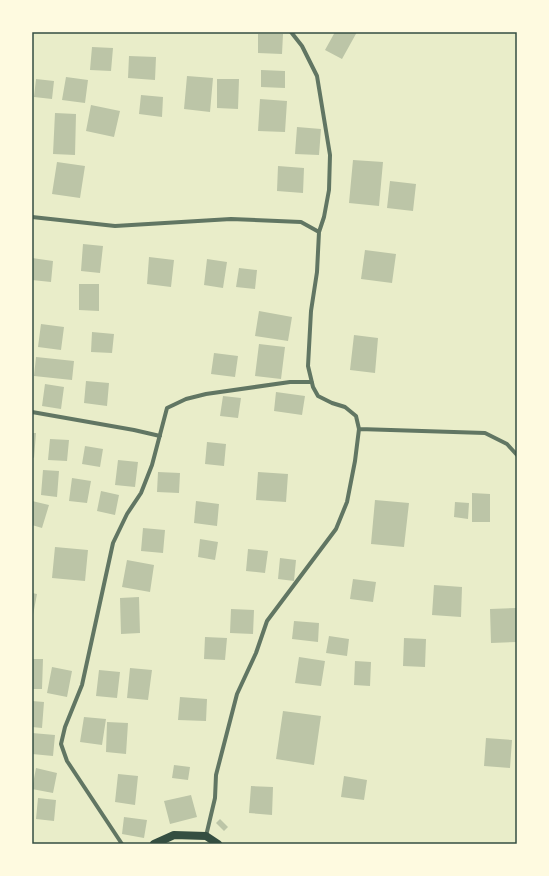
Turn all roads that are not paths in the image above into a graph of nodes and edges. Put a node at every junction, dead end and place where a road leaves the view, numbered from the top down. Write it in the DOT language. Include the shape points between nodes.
graph roads {
  1 [pos="291,32"];
  2 [pos="32,217"];
  3 [pos="319,232"];
  4 [pos="312,382"];
  5 [pos="32,412"];
  6 [pos="359,430"];
  7 [pos="160,436"];
  8 [pos="517,455"];
  9 [pos="206,836"];
  10 [pos="122,844"];
  11 [pos="154,844"];
  12 [pos="218,844"];
  1 -- 3 [label="street" via="302,46 317,76 330,155 329,190"];
  2 -- 3 [label="street" via="114,226 231,219 301,222"];
  3 -- 4 [label="street" via="308,366"];
  4 -- 6 [label="street" via="318,396 345,407 356,416"];
  4 -- 7 [label="street" via="290,382 186,399 167,408"];
  5 -- 7 [label="street"];
  6 -- 8 [label="street" via="485,433 507,444"];
  6 -- 9 [label="street" via="347,502 336,529 267,621 237,694 216,775 215,798"];
  7 -- 10 [label="street" via="141,493 113,543 82,685 61,744 67,761"];
  9 -- 11 [label="main road" via="174,835"];
  9 -- 12 [label="main road"];
}
